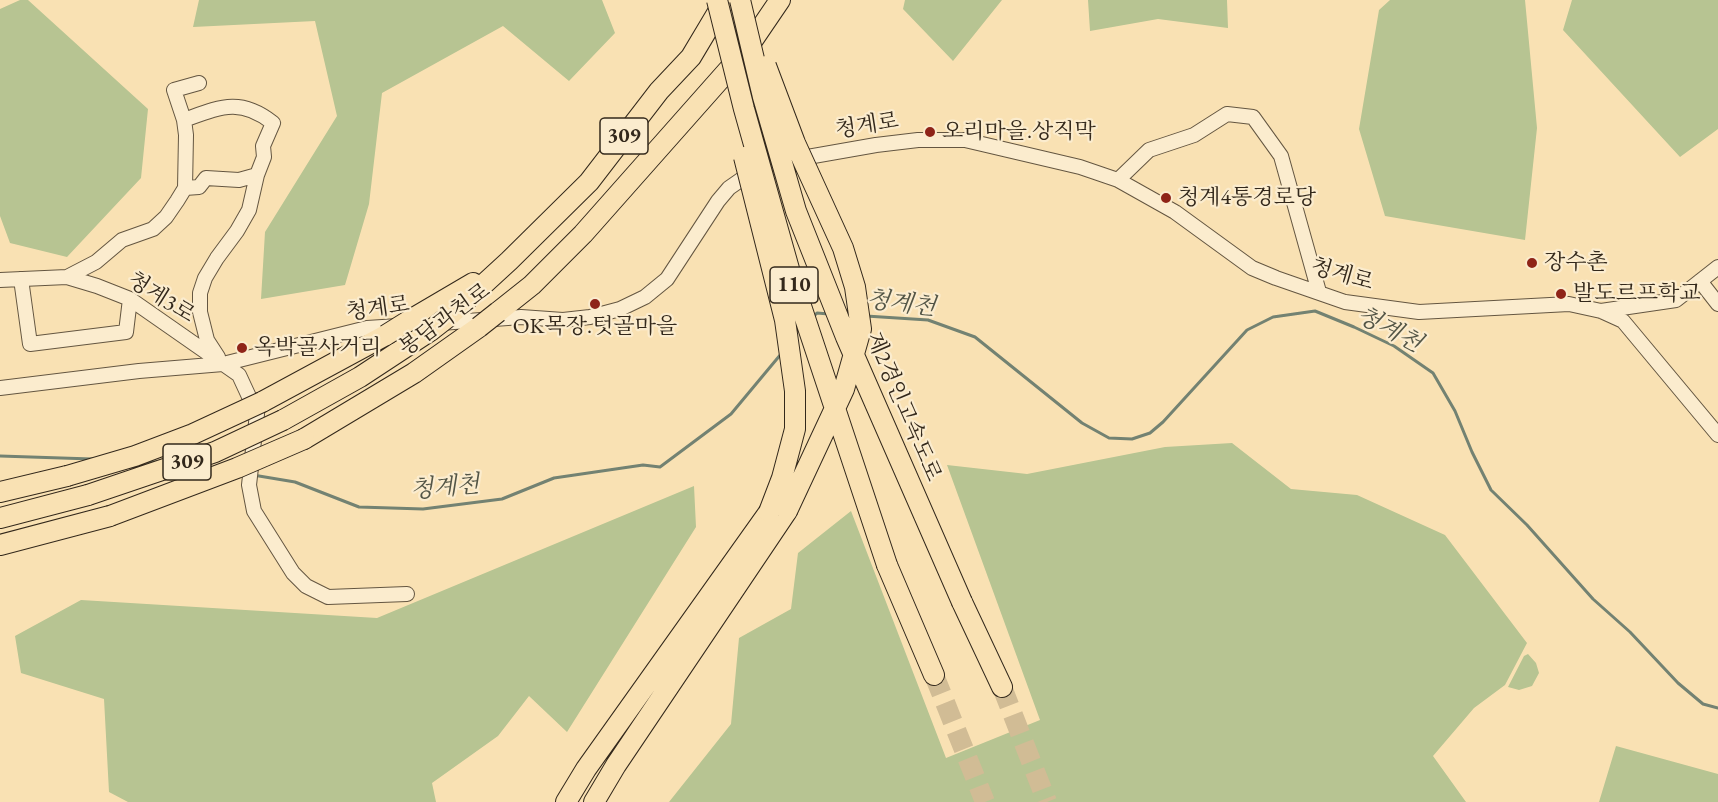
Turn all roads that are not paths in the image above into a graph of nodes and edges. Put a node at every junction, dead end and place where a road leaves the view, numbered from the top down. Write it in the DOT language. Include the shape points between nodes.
graph roads {
  1 [pos="705,0"];
  2 [pos="710,0"];
  3 [pos="717,0"];
  4 [pos="725,0"];
  5 [pos="740,0"];
  6 [pos="747,0"];
  7 [pos="766,0"];
  8 [pos="780,0"];
  9 [pos="199,83"];
  10 [pos="659,91"];
  11 [pos="692,111"];
  12 [pos="184,120"];
  13 [pos="257,175"];
  14 [pos="1118,180"];
  15 [pos="185,188"];
  16 [pos="509,261"];
  17 [pos="1718,267"];
  18 [pos="67,277"];
  19 [pos="21,279"];
  20 [pos="0,280"];
  21 [pos="1700,281"];
  22 [pos="1319,292"];
  23 [pos="130,299"];
  24 [pos="1718,304"];
  25 [pos="1601,311"];
  26 [pos="223,364"];
  27 [pos="0,388"];
  28 [pos="260,408"];
  29 [pos="1718,435"];
  30 [pos="0,492"];
  31 [pos="778,511"];
  32 [pos="0,518"];
  33 [pos="0,545"];
  34 [pos="408,594"];
  35 [pos="934,675"];
  36 [pos="1002,687"];
  37 [pos="566,802"];
  38 [pos="594,802"];
  1 -- 31 [label="highway, bridge" via="785,320 795,391 795,429"];
  2 -- 10 [label="highway, 봉담과천로"];
  3 -- 35 [label="highway, 110, bridge" via="791,276 887,565"];
  4 -- 10 [label="highway, 봉담과천로 / 309" via="691,57"];
  5 -- 36 [label="highway, 제2경인고속도로 / 110, bridge" via="796,212 846,337"];
  6 -- 31 [label="highway, bridge" via="761,53 795,143 843,248 855,287 861,329 844,389"];
  7 -- 11 [label="highway, 봉담과천로 / 309"];
  8 -- 11 [label="highway, 봉담과천로" via="746,50"];
  9 -- 12 [label="street" via="174,90"];
  10 -- 16 [label="highway, 봉담과천로 / 309" via="589,182"];
  11 -- 33 [label="highway, 봉담과천로 / 309, bridge" via="583,234 532,285 414,373 304,439 227,472 110,516"];
  12 -- 13 [label="street" via="220,107 235,106 248,107 263,115 273,123"];
  12 -- 15 [label="street"];
  13 -- 15 [label="street" via="239,180 206,178 200,187"];
  13 -- 26 [label="street" via="249,210 216,258 200,293 207,340"];
  14 -- 22 [label="street, 청계로" via="1175,212 1252,268"];
  14 -- 22 [label="street" via="1149,150 1194,135 1227,114 1252,117 1281,156"];
  14 -- 26 [label="street, 청계로" via="965,140 897,142 762,165 729,188 718,201 667,279 645,297 620,309 563,320 521,317 367,328"];
  15 -- 18 [label="street" via="153,229 122,240 96,262"];
  16 -- 28 [label="highway, 봉담과천로, bridge"];
  16 -- 32 [label="highway, 봉담과천로 / 309, bridge" via="430,331 360,377 283,420 215,452 88,495"];
  17 -- 21 [label="street"];
  18 -- 19 [label="street, 청계3로"];
  18 -- 23 [label="street, 청계3로"];
  19 -- 20 [label="street, 청계3로"];
  19 -- 23 [label="street" via="30,344 126,332"];
  21 -- 24 [label="street"];
  21 -- 25 [label="street" via="1676,300"];
  22 -- 25 [label="street, 청계로" via="1345,302 1419,312 1569,304"];
  23 -- 26 [label="street, 청계3로"];
  25 -- 29 [label="street, 청계로" via="1623,321"];
  26 -- 27 [label="street, 청계로"];
  26 -- 28 [label="street" via="239,375"];
  28 -- 30 [label="highway, 봉담과천로, bridge" via="135,456"];
  28 -- 34 [label="street, bridge" via="249,486 254,512 293,573 306,586 328,597"];
  31 -- 37 [label="highway" via="586,769"];
  31 -- 38 [label="highway"];
}
